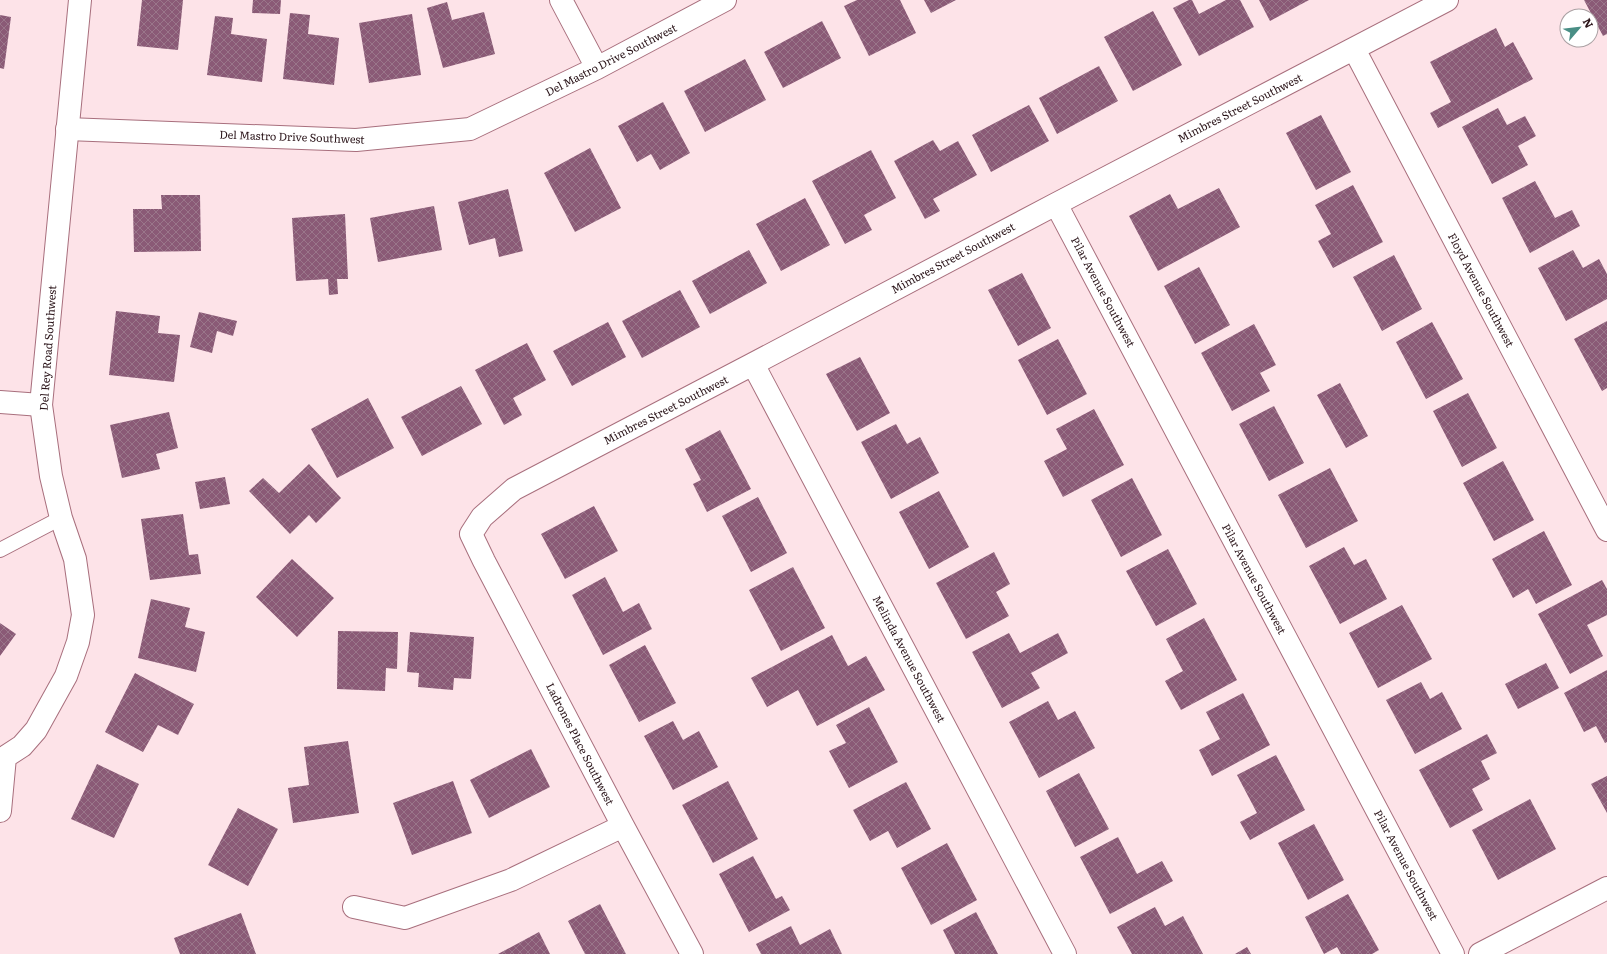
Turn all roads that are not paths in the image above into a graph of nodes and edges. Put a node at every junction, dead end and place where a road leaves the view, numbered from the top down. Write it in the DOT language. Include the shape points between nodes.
graph roads {
  1 [pos="80,0"];
  2 [pos="561,0"];
  3 [pos="725,0"];
  4 [pos="1447,0"];
  5 [pos="1354,49"];
  6 [pos="597,68"];
  7 [pos="67,129"];
  8 [pos="1056,204"];
  9 [pos="753,364"];
  10 [pos="0,402"];
  11 [pos="41,405"];
  12 [pos="61,518"];
  13 [pos="1607,530"];
  14 [pos="471,534"];
  15 [pos="0,550"];
  16 [pos="2,759"];
  17 [pos="0,811"];
  18 [pos="623,826"];
  19 [pos="1607,888"];
  20 [pos="354,907"];
  21 [pos="692,954"];
  22 [pos="1065,954"];
  23 [pos="1453,954"];
  24 [pos="1480,954"];
  1 -- 7 [label="street, Del Rey Road Southwest"];
  2 -- 6 [label="street"];
  3 -- 6 [label="street, Del Mastro Drive Southwest"];
  4 -- 5 [label="street, Mimbres Street Southwest"];
  5 -- 8 [label="street, Mimbres Street Southwest"];
  5 -- 13 [label="street, Floyd Avenue Southwest"];
  6 -- 7 [label="street, Del Mastro Drive Southwest" via="470,129 356,140"];
  7 -- 11 [label="street, Del Rey Road Southwest"];
  8 -- 9 [label="street, Mimbres Street Southwest"];
  8 -- 23 [label="street, Pilar Avenue Southwest"];
  9 -- 14 [label="street, Mimbres Street Southwest" via="514,489 482,517"];
  9 -- 22 [label="street, Melinda Avenue Southwest"];
  10 -- 11 [label="street"];
  11 -- 12 [label="street, Del Rey Road Southwest" via="51,476"];
  12 -- 15 [label="lane"];
  12 -- 16 [label="street, Del Rey Road Southwest" via="74,559 83,615 78,642 66,676 36,730 22,746"];
  14 -- 18 [label="street, Ladrones Place Southwest"];
  16 -- 17 [label="street, Del Rey Road Southwest"];
  18 -- 20 [label="street" via="511,880 405,918"];
  18 -- 21 [label="street, Ladrones Place Southwest"];
  19 -- 24 [label="street"];
}
